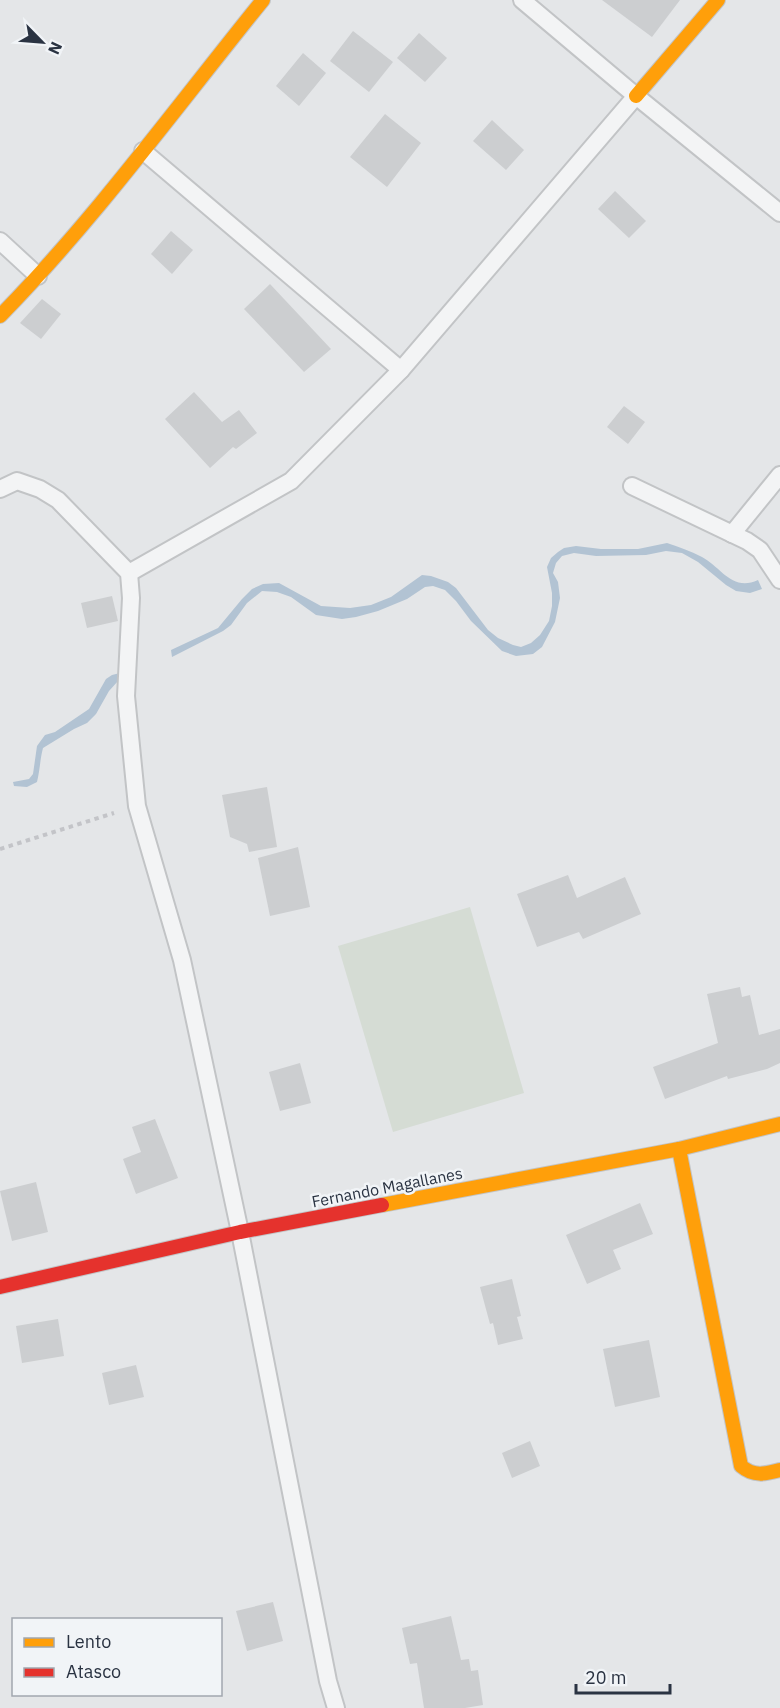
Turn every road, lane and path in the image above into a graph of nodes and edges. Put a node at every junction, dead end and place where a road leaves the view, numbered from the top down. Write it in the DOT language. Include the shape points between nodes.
graph roads {
  1 [pos="263,0"];
  2 [pos="522,0"];
  3 [pos="718,0"];
  4 [pos="636,96"];
  5 [pos="143,151"];
  6 [pos="780,213"];
  7 [pos="0,241"];
  8 [pos="38,276"];
  9 [pos="0,316"];
  10 [pos="401,370"];
  11 [pos="780,476"];
  12 [pos="632,486"];
  13 [pos="0,489"];
  14 [pos="732,534"];
  15 [pos="129,573"];
  16 [pos="780,580"];
  17 [pos="137,806"];
  18 [pos="0,849"];
  19 [pos="780,1124"];
  20 [pos="679,1149"];
  21 [pos="240,1232"];
  22 [pos="0,1287"];
  23 [pos="780,1470"];
  24 [pos="336,1708"];
  1 -- 5 [label="street"];
  2 -- 4 [label="lane"];
  3 -- 4 [label="street"];
  4 -- 6 [label="lane"];
  4 -- 10 [label="lane"];
  5 -- 8 [label="street"];
  5 -- 10 [label="lane"];
  7 -- 8 [label="lane"];
  8 -- 9 [label="street"];
  10 -- 15 [label="lane" via="291,481"];
  11 -- 14 [label="lane"];
  12 -- 14 [label="lane"];
  13 -- 15 [label="lane" via="17,481 58,500"];
  14 -- 16 [label="lane" via="760,550"];
  15 -- 17 [label="lane" via="126,696"];
  17 -- 18 [label="path"];
  17 -- 21 [label="lane" via="182,960"];
  19 -- 20 [label="street, Fernando Magallanes"];
  20 -- 21 [label="street, Fernando Magallanes"];
  20 -- 23 [label="street" via="741,1466 758,1475"];
  21 -- 22 [label="street, Fernando Magallanes"];
  21 -- 24 [label="lane"];
}
